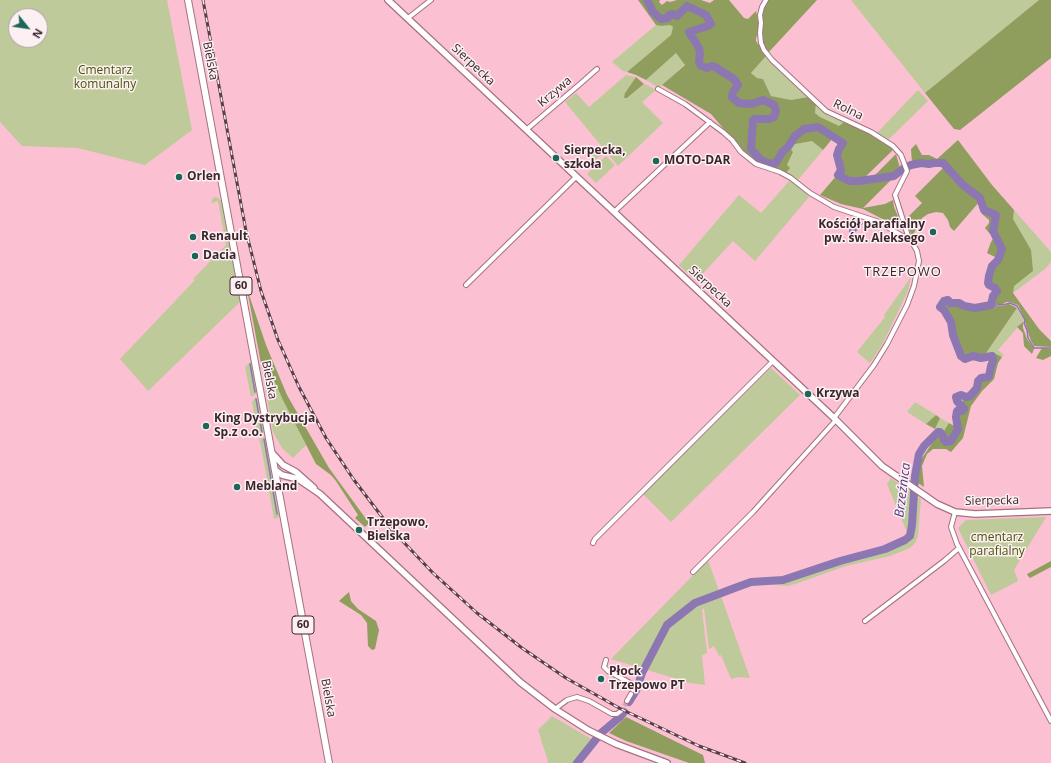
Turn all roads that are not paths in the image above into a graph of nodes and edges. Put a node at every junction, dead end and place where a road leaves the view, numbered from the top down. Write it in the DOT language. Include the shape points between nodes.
graph roads {
  1 [pos="188,0"];
  2 [pos="388,0"];
  3 [pos="431,0"];
  4 [pos="766,0"];
  5 [pos="408,18"];
  6 [pos="597,68"];
  7 [pos="658,89"];
  8 [pos="710,122"];
  9 [pos="526,130"];
  10 [pos="576,177"];
  11 [pos="614,212"];
  12 [pos="909,239"];
  13 [pos="466,286"];
  14 [pos="773,362"];
  15 [pos="835,419"];
  16 [pos="271,452"];
  17 [pos="283,465"];
  18 [pos="274,469"];
  19 [pos="288,476"];
  20 [pos="278,487"];
  21 [pos="320,494"];
  22 [pos="1051,511"];
  23 [pos="955,512"];
  24 [pos="593,543"];
  25 [pos="959,548"];
  26 [pos="694,572"];
  27 [pos="865,621"];
  28 [pos="606,660"];
  29 [pos="627,701"];
  30 [pos="555,709"];
  31 [pos="621,711"];
  32 [pos="1051,721"];
  33 [pos="329,763"];
  34 [pos="667,763"];
  1 -- 16 [label="main road, Bielska / 60"];
  2 -- 5 [label="street, Sierpecka"];
  3 -- 5 [label="street"];
  4 -- 12 [label="street, Rolna" via="760,15 760,33 764,50 772,60 826,111 871,132 893,146 901,155 906,170 895,195"];
  5 -- 9 [label="street, Sierpecka"];
  6 -- 9 [label="street, Krzywa"];
  7 -- 8 [label="street"];
  8 -- 11 [label="street"];
  8 -- 12 [label="street" via="756,164 791,178 834,207 879,222"];
  9 -- 10 [label="street, Sierpecka"];
  10 -- 11 [label="street, Sierpecka"];
  10 -- 13 [label="street"];
  11 -- 14 [label="street, Sierpecka"];
  12 -- 15 [label="street" via="919,261 907,305 888,344"];
  14 -- 15 [label="street, Sierpecka"];
  14 -- 24 [label="street"];
  15 -- 23 [label="street, Sierpecka" via="873,458 941,506"];
  15 -- 26 [label="street" via="758,506"];
  16 -- 17 [label="street"];
  16 -- 18 [label="main road, Bielska / 60"];
  17 -- 18 [label="street"];
  17 -- 21 [label="street" via="300,474"];
  18 -- 19 [label="street"];
  18 -- 20 [label="main road, Bielska / 60"];
  19 -- 20 [label="street"];
  19 -- 21 [label="street" via="298,479"];
  20 -- 33 [label="main road, Bielska / 60"];
  21 -- 30 [label="street" via="520,682"];
  22 -- 23 [label="street, Sierpecka" via="975,514"];
  23 -- 25 [label="street" via="951,527"];
  25 -- 27 [label="street"];
  25 -- 32 [label="street"];
  28 -- 29 [label="street" via="604,667 608,671 632,684 632,692"];
  30 -- 31 [label="street" via="577,696 612,714"];
  30 -- 34 [label="street" via="606,739"];
}
